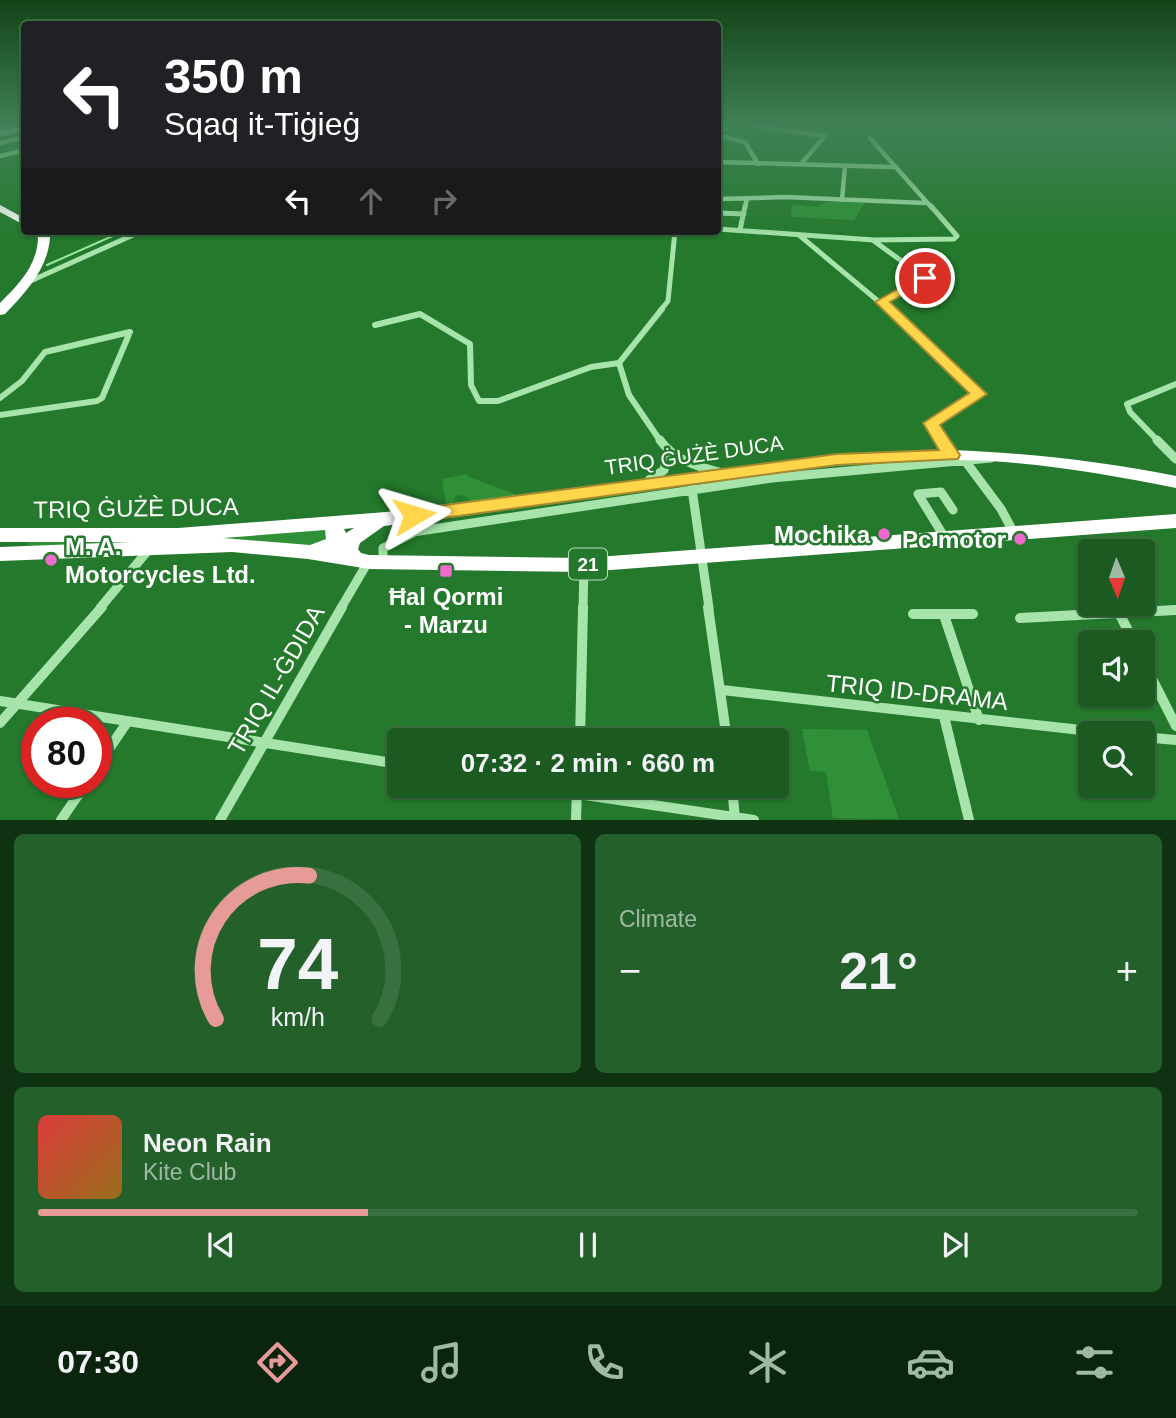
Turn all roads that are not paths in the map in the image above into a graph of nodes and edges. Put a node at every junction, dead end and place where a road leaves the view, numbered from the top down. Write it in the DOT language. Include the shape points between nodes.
graph roads {
  1 [pos="807,164"];
  2 [pos="891,164"];
  3 [pos="845,166"];
  4 [pos="893,167"];
  5 [pos="747,198"];
  6 [pos="721,199"];
  7 [pos="842,200"];
  8 [pos="925,203"];
  9 [pos="0,208"];
  10 [pos="721,213"];
  11 [pos="744,214"];
  12 [pos="21,220"];
  13 [pos="721,229"];
  14 [pos="740,230"];
  15 [pos="42,235"];
  16 [pos="133,235"];
  17 [pos="675,235"];
  18 [pos="799,235"];
  19 [pos="874,240"];
  20 [pos="26,283"];
  21 [pos="881,302"];
  22 [pos="0,311"];
  23 [pos="374,326"];
  24 [pos="619,363"];
  25 [pos="1176,384"];
  26 [pos="0,398"];
  27 [pos="0,415"];
  28 [pos="668,452"];
  29 [pos="837,459"];
  30 [pos="959,459"];
  31 [pos="1176,459"];
  32 [pos="730,473"];
  33 [pos="813,473"];
  34 [pos="1176,482"];
  35 [pos="628,487"];
  36 [pos="692,489"];
  37 [pos="953,510"];
  38 [pos="393,518"];
  39 [pos="1176,521"];
  40 [pos="330,524"];
  41 [pos="413,532"];
  42 [pos="1014,533"];
  43 [pos="0,536"];
  44 [pos="945,537"];
  45 [pos="150,547"];
  46 [pos="308,552"];
  47 [pos="0,554"];
  48 [pos="702,555"];
  49 [pos="369,561"];
  50 [pos="584,565"];
  51 [pos="1176,610"];
  52 [pos="1155,611"];
  53 [pos="914,614"];
  54 [pos="973,614"];
  55 [pos="1078,614"];
  56 [pos="944,615"];
  57 [pos="1020,618"];
  58 [pos="1155,684"];
  59 [pos="722,690"];
  60 [pos="0,701"];
  61 [pos="17,704"];
  62 [pos="944,716"];
  63 [pos="979,720"];
  64 [pos="128,721"];
  65 [pos="0,723"];
  66 [pos="1176,726"];
  67 [pos="580,728"];
  68 [pos="726,728"];
  69 [pos="1078,730"];
  70 [pos="1155,738"];
  71 [pos="1176,740"];
  72 [pos="266,743"];
  73 [pos="112,744"];
  74 [pos="387,762"];
  75 [pos="76,798"];
  76 [pos="577,798"];
  77 [pos="622,798"];
  78 [pos="733,798"];
  79 [pos="735,818"];
  80 [pos="61,820"];
  81 [pos="220,820"];
  82 [pos="576,820"];
  83 [pos="754,820"];
  84 [pos="969,820"];
  1 -- 3 [label="street"];
  2 -- 4 [label="street"];
  3 -- 4 [label="street"];
  3 -- 7 [label="street"];
  4 -- 8 [label="street"];
  5 -- 6 [label="street"];
  5 -- 7 [label="street"];
  5 -- 11 [label="street"];
  7 -- 8 [label="street"];
  8 -- 19 [label="street" via="957,236 954,239"];
  9 -- 12 [label="highway"];
  10 -- 11 [label="street"];
  11 -- 14 [label="street"];
  13 -- 14 [label="street"];
  14 -- 18 [label="street"];
  15 -- 20 [label="highway" via="44,251"];
  16 -- 20 [label="street"];
  17 -- 24 [label="street" via="668,301"];
  18 -- 19 [label="street"];
  18 -- 21 [label="street"];
  19 -- 21 [label="street" via="925,278"];
  20 -- 22 [label="highway"];
  21 -- 30 [label="street" via="979,394 931,423"];
  23 -- 24 [label="street" via="420,314 470,344 471,385 479,401 498,401 591,367"];
  24 -- 28 [label="street" via="629,395"];
  25 -- 31 [label="street" via="1128,404 1130,412"];
  26 -- 27 [label="street" via="22,381 45,352 130,332 102,398"];
  28 -- 32 [label="street" via="693,465"];
  28 -- 35 [label="street" via="662,473"];
  29 -- 30 [label="highway, TRIQ ĠUŻÈ DUCA"];
  29 -- 32 [label="highway, TRIQ ĠUŻÈ DUCA"];
  29 -- 33 [label="highway"];
  30 -- 33 [label="street, TRIQ ĠUŻÈ DUCA"];
  30 -- 34 [label="highway, TRIQ ĠUŻÈ DUCA" via="996,457 1094,466"];
  30 -- 42 [label="street" via="1001,509"];
  32 -- 35 [label="highway, TRIQ ĠUŻÈ DUCA"];
  33 -- 36 [label="street, TRIQ ĠUŻÈ DUCA"];
  35 -- 38 [label="highway, TRIQ ĠUŻÈ DUCA"];
  36 -- 41 [label="street, TRIQ ĠUŻÈ DUCA"];
  36 -- 48 [label="street"];
  37 -- 44 [label="street" via="941,492 918,494"];
  38 -- 40 [label="highway, TRIQ ĠUŻÈ DUCA"];
  38 -- 41 [label="street"];
  38 -- 49 [label="highway" via="367,526 351,539 348,549"];
  39 -- 42 [label="highway, 21"];
  40 -- 43 [label="highway, TRIQ ĠUŻÈ DUCA" via="178,535"];
  40 -- 46 [label="highway" via="336,531 334,542 322,551"];
  41 -- 49 [label="street, TRIQ IL-ĠDIDA"];
  42 -- 44 [label="highway, 21"];
  44 -- 48 [label="highway, 21"];
  45 -- 46 [label="highway, 21" via="232,545"];
  45 -- 47 [label="highway, 21"];
  45 -- 61 [label="street"];
  46 -- 49 [label="highway, 21"];
  48 -- 50 [label="highway, 21"];
  48 -- 59 [label="street"];
  49 -- 50 [label="highway, 21"];
  49 -- 72 [label="street, TRIQ IL-ĠDIDA"];
  50 -- 67 [label="street"];
  51 -- 52 [label="street"];
  53 -- 56 [label="street"];
  54 -- 56 [label="street"];
  55 -- 57 [label="street"];
  56 -- 63 [label="street"];
  58 -- 66 [label="street"];
  59 -- 62 [label="street, TRIQ ID-DRAMA"];
  59 -- 68 [label="street"];
  60 -- 61 [label="street"];
  61 -- 64 [label="street"];
  61 -- 65 [label="street"];
  62 -- 63 [label="street, TRIQ ID-DRAMA"];
  62 -- 84 [label="street"];
  63 -- 69 [label="street, TRIQ ID-DRAMA"];
  64 -- 72 [label="street"];
  64 -- 73 [label="street"];
  70 -- 71 [label="street"];
  72 -- 74 [label="street"];
  72 -- 81 [label="street, TRIQ IL-ĠDIDA"];
  75 -- 80 [label="street"];
  76 -- 82 [label="street"];
  77 -- 79 [label="street"];
  78 -- 79 [label="street"];
  79 -- 83 [label="street"];
}
